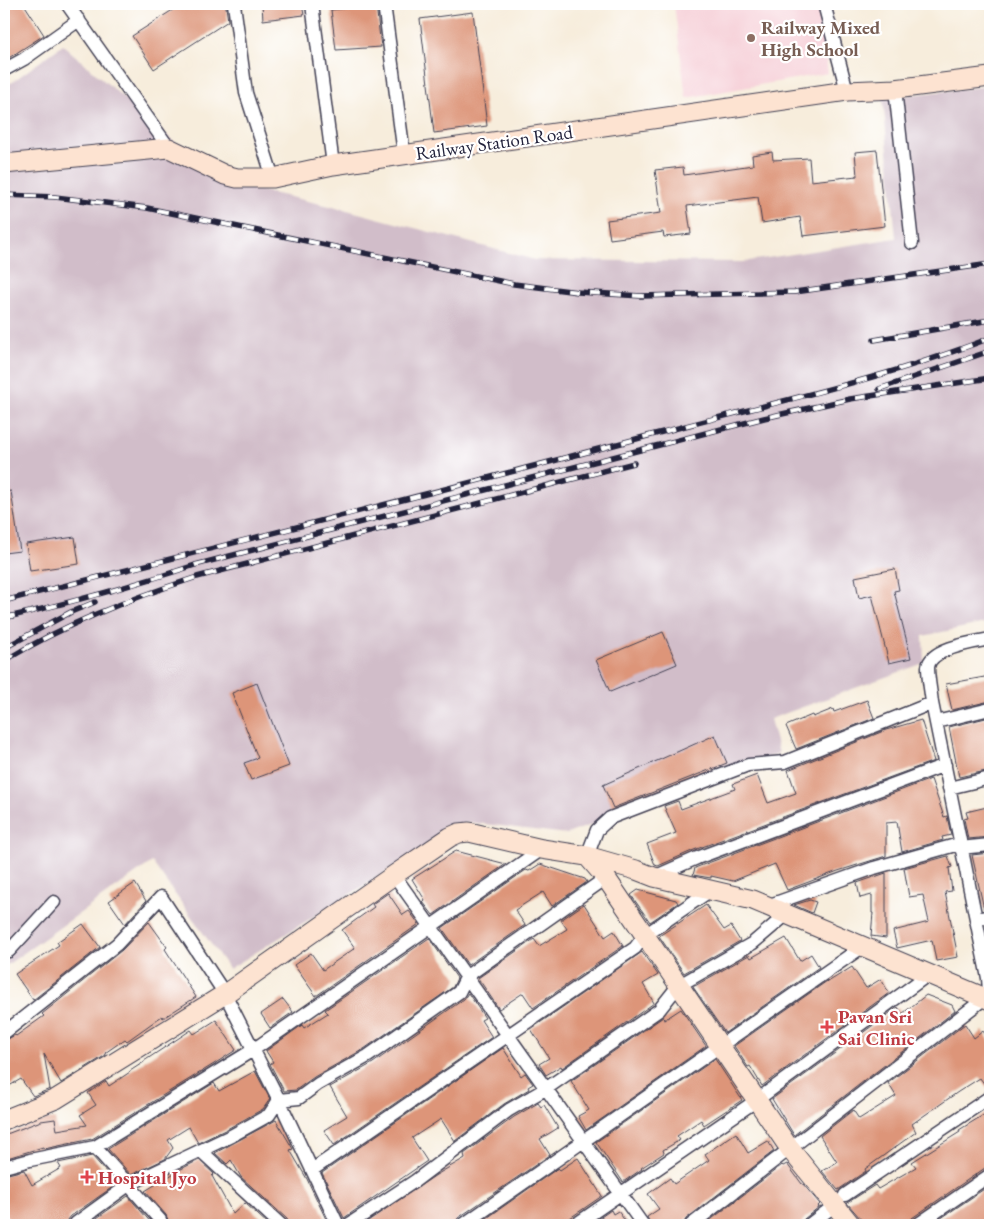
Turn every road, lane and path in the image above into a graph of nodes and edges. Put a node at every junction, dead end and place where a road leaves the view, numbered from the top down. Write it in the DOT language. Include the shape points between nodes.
graph roads {
  1 [pos="67,4"];
  2 [pos="234,4"];
  3 [pos="312,4"];
  4 [pos="384,4"];
  5 [pos="824,4"];
  6 [pos="79,20"];
  7 [pos="4,70"];
  8 [pos="990,77"];
  9 [pos="895,89"];
  10 [pos="847,91"];
  11 [pos="169,148"];
  12 [pos="404,154"];
  13 [pos="4,164"];
  14 [pos="333,165"];
  15 [pos="274,178"];
  16 [pos="912,243"];
  17 [pos="990,639"];
  18 [pos="932,703"];
  19 [pos="990,709"];
  20 [pos="936,722"];
  21 [pos="945,765"];
  22 [pos="990,778"];
  23 [pos="949,788"];
  24 [pos="990,845"];
  25 [pos="960,846"];
  26 [pos="542,849"];
  27 [pos="587,856"];
  28 [pos="394,875"];
  29 [pos="654,877"];
  30 [pos="606,878"];
  31 [pos="711,890"];
  32 [pos="54,902"];
  33 [pos="768,906"];
  34 [pos="787,914"];
  35 [pos="990,916"];
  36 [pos="976,919"];
  37 [pos="431,927"];
  38 [pos="645,935"];
  39 [pos="862,947"];
  40 [pos="4,949"];
  41 [pos="929,974"];
  42 [pos="466,976"];
  43 [pos="989,978"];
  44 [pos="678,986"];
  45 [pos="225,994"];
  46 [pos="988,999"];
  47 [pos="4,1033"];
  48 [pos="507,1034"];
  49 [pos="720,1046"];
  50 [pos="253,1050"];
  51 [pos="547,1088"];
  52 [pos="990,1097"];
  53 [pos="279,1100"];
  54 [pos="757,1100"];
  55 [pos="4,1120"];
  56 [pos="584,1142"];
  57 [pos="95,1147"];
  58 [pos="790,1149"];
  59 [pos="201,1151"];
  60 [pos="4,1167"];
  61 [pos="312,1170"];
  62 [pos="990,1175"];
  63 [pos="130,1184"];
  64 [pos="621,1194"];
  65 [pos="840,1200"];
  66 [pos="76,1223"];
  67 [pos="162,1225"];
  68 [pos="282,1225"];
  69 [pos="338,1225"];
  70 [pos="348,1225"];
  71 [pos="463,1225"];
  72 [pos="575,1225"];
  73 [pos="644,1225"];
  74 [pos="691,1225"];
  75 [pos="809,1225"];
  76 [pos="851,1225"];
  77 [pos="916,1225"];
  1 -- 6 [label="street"];
  2 -- 15 [label="street" via="246,93"];
  3 -- 14 [label="street"];
  4 -- 12 [label="street"];
  5 -- 10 [label="street"];
  6 -- 7 [label="street"];
  6 -- 11 [label="street"];
  8 -- 9 [label="street, Railway Station Road"];
  9 -- 10 [label="street, Railway Station Road"];
  9 -- 16 [label="street"];
  10 -- 12 [label="street, Railway Station Road"];
  11 -- 13 [label="street"];
  11 -- 15 [label="street, Railway Station Road" via="225,175 247,179"];
  12 -- 14 [label="street, Railway Station Road"];
  14 -- 15 [label="street, Railway Station Road"];
  17 -- 18 [label="street" via="950,648 930,661"];
  18 -- 20 [label="street"];
  18 -- 27 [label="street" via="785,762 748,765 610,818 596,830"];
  19 -- 20 [label="street"];
  20 -- 21 [label="street"];
  21 -- 23 [label="street"];
  21 -- 29 [label="street"];
  22 -- 23 [label="street"];
  23 -- 25 [label="street"];
  24 -- 25 [label="street"];
  25 -- 33 [label="street" via="874,868"];
  25 -- 36 [label="street"];
  26 -- 27 [label="street"];
  26 -- 28 [label="street" via="469,832 459,833"];
  26 -- 37 [label="street"];
  27 -- 29 [label="street"];
  27 -- 30 [label="street"];
  28 -- 37 [label="street"];
  28 -- 45 [label="street"];
  29 -- 31 [label="street"];
  30 -- 38 [label="street"];
  30 -- 42 [label="street"];
  31 -- 33 [label="street"];
  31 -- 38 [label="street"];
  32 -- 40 [label="street" via="10,951"];
  33 -- 34 [label="street"];
  34 -- 39 [label="street"];
  34 -- 44 [label="street" via="753,943"];
  35 -- 36 [label="street"];
  36 -- 43 [label="street"];
  37 -- 42 [label="street"];
  37 -- 50 [label="street"];
  38 -- 44 [label="street"];
  38 -- 48 [label="street" via="634,948"];
  39 -- 41 [label="street"];
  39 -- 49 [label="street"];
  41 -- 46 [label="street"];
  41 -- 54 [label="street"];
  42 -- 48 [label="street"];
  42 -- 53 [label="street" via="459,992 368,1056 299,1098"];
  43 -- 46 [label="street"];
  44 -- 49 [label="street"];
  44 -- 51 [label="street" via="659,1010"];
  45 -- 47 [label="street" via="162,897 116,944"];
  45 -- 50 [label="street"];
  45 -- 55 [label="street" via="56,1099"];
  46 -- 58 [label="street"];
  48 -- 51 [label="street"];
  48 -- 61 [label="street"];
  49 -- 54 [label="street"];
  49 -- 56 [label="street"];
  50 -- 53 [label="street"];
  50 -- 57 [label="street"];
  51 -- 56 [label="street"];
  51 -- 70 [label="street" via="509,1110 415,1181"];
  52 -- 65 [label="street"];
  53 -- 59 [label="street" via="269,1115"];
  53 -- 61 [label="street"];
  54 -- 58 [label="street"];
  54 -- 64 [label="street"];
  56 -- 64 [label="street"];
  56 -- 71 [label="street"];
  57 -- 60 [label="street"];
  57 -- 63 [label="street"];
  58 -- 65 [label="street"];
  58 -- 74 [label="street"];
  59 -- 63 [label="street"];
  59 -- 68 [label="street"];
  61 -- 69 [label="street"];
  62 -- 77 [label="street"];
  63 -- 66 [label="street"];
  63 -- 67 [label="street"];
  64 -- 72 [label="street"];
  64 -- 73 [label="street"];
  65 -- 75 [label="street"];
  65 -- 76 [label="street"];
}
